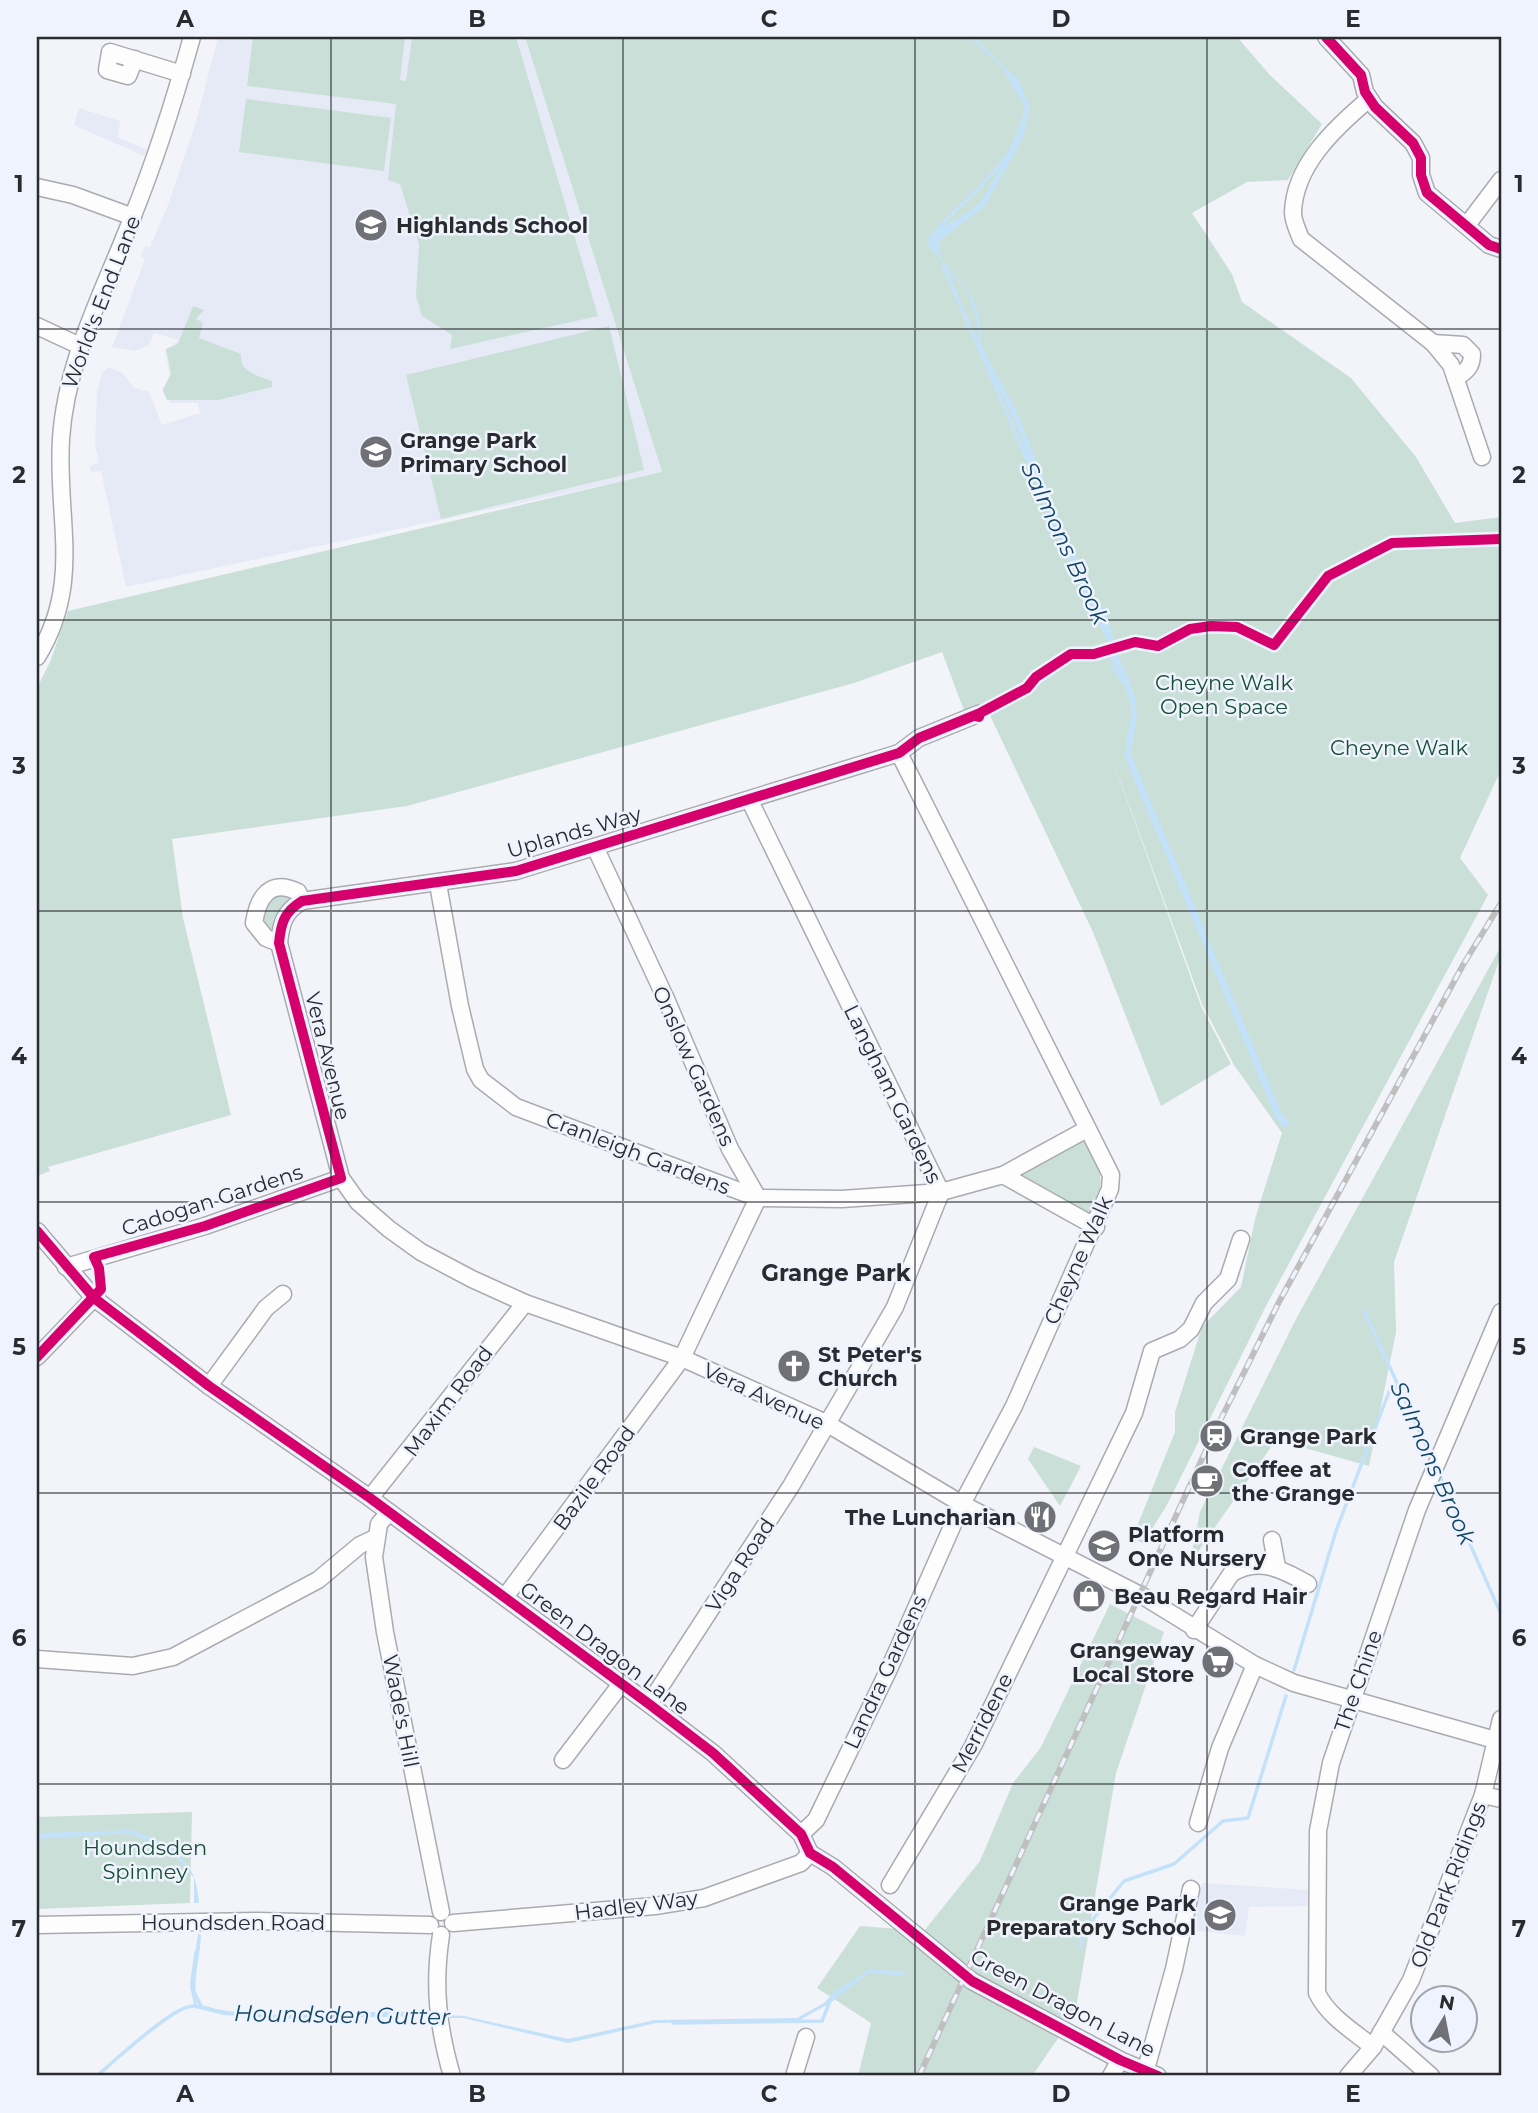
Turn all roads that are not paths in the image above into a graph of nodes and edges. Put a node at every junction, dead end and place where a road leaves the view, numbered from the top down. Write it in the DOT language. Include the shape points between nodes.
graph roads {
  1 [pos="192,37"];
  2 [pos="1326,37"];
  3 [pos="135,59"];
  4 [pos="182,74"];
  5 [pos="1369,99"];
  6 [pos="1501,180"];
  7 [pos="37,187"];
  8 [pos="133,217"];
  9 [pos="1468,225"];
  10 [pos="1501,249"];
  11 [pos="37,326"];
  12 [pos="1433,343"];
  13 [pos="80,346"];
  14 [pos="1457,377"];
  15 [pos="1482,457"];
  16 [pos="37,657"];
  17 [pos="978,714"];
  18 [pos="899,753"];
  19 [pos="750,801"];
  20 [pos="595,847"];
  21 [pos="438,884"];
  22 [pos="302,901"];
  23 [pos="279,943"];
  24 [pos="1087,1129"];
  25 [pos="1003,1175"];
  26 [pos="341,1178"];
  27 [pos="941,1192"];
  28 [pos="758,1198"];
  29 [pos="1096,1227"];
  30 [pos="37,1231"];
  31 [pos="1241,1239"];
  32 [pos="66,1267"];
  33 [pos="283,1294"];
  34 [pos="94,1298"];
  35 [pos="525,1303"];
  36 [pos="1501,1312"];
  37 [pos="37,1357"];
  38 [pos="682,1358"];
  39 [pos="209,1386"];
  40 [pos="826,1423"];
  41 [pos="370,1498"];
  42 [pos="962,1504"];
  43 [pos="389,1512"];
  44 [pos="375,1538"];
  45 [pos="1272,1540"];
  46 [pos="1065,1556"];
  47 [pos="1277,1567"];
  48 [pos="1308,1584"];
  49 [pos="505,1597"];
  50 [pos="1194,1630"];
  51 [pos="37,1659"];
  52 [pos="1255,1665"];
  53 [pos="621,1684"];
  54 [pos="1351,1699"];
  55 [pos="649,1704"];
  56 [pos="1501,1719"];
  57 [pos="1495,1740"];
  58 [pos="563,1760"];
  59 [pos="1484,1791"];
  60 [pos="1501,1799"];
  61 [pos="1198,1823"];
  62 [pos="801,1835"];
  63 [pos="810,1853"];
  64 [pos="890,1885"];
  65 [pos="1191,1889"];
  66 [pos="441,1924"];
  67 [pos="37,1925"];
  68 [pos="1381,2032"];
  69 [pos="806,2037"];
  70 [pos="1373,2047"];
  71 [pos="1120,2060"];
  72 [pos="1152,2073"];
  73 [pos="452,2076"];
  74 [pos="794,2076"];
  75 [pos="1111,2076"];
  76 [pos="1348,2076"];
  77 [pos="1431,2076"];
  1 -- 4 [label="street, World's End Lane"];
  2 -- 5 [label="street" via="1361,75"];
  3 -- 4 [label="street"];
  4 -- 8 [label="street, World's End Lane"];
  5 -- 9 [label="street" via="1413,143 1421,158 1427,193"];
  5 -- 12 [label="street" via="1316,153 1302,180 1293,216 1301,239"];
  6 -- 9 [label="street"];
  7 -- 8 [label="street"];
  8 -- 13 [label="street, World's End Lane"];
  9 -- 10 [label="street" via="1489,245"];
  11 -- 13 [label="street"];
  12 -- 14 [label="street"];
  12 -- 14 [label="street" via="1463,345 1472,354 1466,371"];
  13 -- 16 [label="street, World's End Lane" via="66,388 61,439 66,575 51,630"];
  14 -- 15 [label="street"];
  17 -- 18 [label="street, Uplands Way" via="913,741"];
  18 -- 19 [label="street, Uplands Way"];
  18 -- 24 [label="street, Cheyne Walk"];
  19 -- 20 [label="street, Uplands Way"];
  19 -- 27 [label="street, Langham Gardens"];
  20 -- 21 [label="street, Uplands Way" via="516,871"];
  20 -- 28 [label="street, Onslow Gardens" via="730,1149"];
  21 -- 22 [label="street, Uplands Way"];
  21 -- 28 [label="street, Cranleigh Gardens" via="475,1069 492,1091 516,1107"];
  22 -- 23 [label="street" via="288,910"];
  22 -- 23 [label="street" via="298,892 277,887 265,891 257,904 254,923 266,938"];
  23 -- 26 [label="street, Vera Avenue"];
  24 -- 25 [label="street, Cranleigh Gardens"];
  24 -- 29 [label="street, Cheyne Walk" via="1111,1175"];
  25 -- 27 [label="street, Cranleigh Gardens"];
  25 -- 29 [label="street"];
  26 -- 32 [label="street, Cadogan Gardens" via="205,1226"];
  26 -- 35 [label="street, Vera Avenue" via="358,1202 421,1252"];
  27 -- 28 [label="street, Cranleigh Gardens" via="842,1199"];
  27 -- 40 [label="street, Langham Gardens" via="895,1307"];
  28 -- 38 [label="street"];
  29 -- 42 [label="street, Cheyne Walk" via="1014,1406"];
  30 -- 32 [label="street, Green Dragon Lane"];
  31 -- 46 [label="street, Merridene" via="1228,1279 1204,1303 1191,1329 1152,1351 1134,1413"];
  32 -- 34 [label="street, Green Dragon Lane"];
  33 -- 39 [label="street" via="266,1308"];
  34 -- 37 [label="street"];
  34 -- 39 [label="street, Green Dragon Lane"];
  35 -- 38 [label="street, Vera Avenue"];
  35 -- 41 [label="street, Maxim Road"];
  36 -- 54 [label="street, The Chine" via="1428,1482"];
  38 -- 40 [label="street, Vera Avenue"];
  38 -- 49 [label="street, Bazile Road"];
  39 -- 41 [label="street, Green Dragon Lane"];
  40 -- 42 [label="street, Vera Avenue"];
  40 -- 55 [label="street, Viga Road" via="791,1486"];
  41 -- 43 [label="street, Green Dragon Lane"];
  42 -- 46 [label="street, Vera Avenue"];
  42 -- 62 [label="street, Landra Gardens" via="816,1820"];
  43 -- 44 [label="street"];
  43 -- 49 [label="street, Green Dragon Lane"];
  44 -- 51 [label="street" via="318,1580 173,1657 133,1666"];
  44 -- 66 [label="street, Wade's Hill" via="385,1632"];
  45 -- 47 [label="street"];
  46 -- 50 [label="street, Vera Avenue" via="1146,1598"];
  46 -- 64 [label="street, Merridene" via="973,1746"];
  47 -- 48 [label="street"];
  47 -- 50 [label="street" via="1245,1567 1231,1574"];
  49 -- 53 [label="street, Green Dragon Lane"];
  50 -- 52 [label="street, Vera Avenue"];
  52 -- 54 [label="street, Vera Avenue" via="1294,1683"];
  52 -- 61 [label="street" via="1220,1748"];
  53 -- 55 [label="street, Green Dragon Lane"];
  53 -- 58 [label="street"];
  54 -- 57 [label="street, Vera Avenue"];
  54 -- 70 [label="street, The Chine" via="1331,1763 1318,1831 1315,1982 1322,2004"];
  55 -- 62 [label="street, Green Dragon Lane" via="713,1753"];
  56 -- 57 [label="street, Old Park Ridings"];
  57 -- 59 [label="street, Old Park Ridings"];
  59 -- 60 [label="street"];
  59 -- 68 [label="street, Old Park Ridings" via="1411,1980"];
  62 -- 63 [label="street, Green Dragon Lane"];
  63 -- 66 [label="street, Hadley Way" via="801,1863 704,1898"];
  63 -- 71 [label="street, Green Dragon Lane" via="972,1981"];
  65 -- 72 [label="street"];
  66 -- 67 [label="street, Houndsden Road" via="232,1921"];
  66 -- 73 [label="street, Wade's Hill" via="437,2007"];
  68 -- 70 [label="street, Old Park Ridings"];
  68 -- 77 [label="street"];
  69 -- 74 [label="street"];
  70 -- 76 [label="street, Old Park Ridings"];
  71 -- 72 [label="street, Green Dragon Lane"];
  71 -- 75 [label="street"];
}
